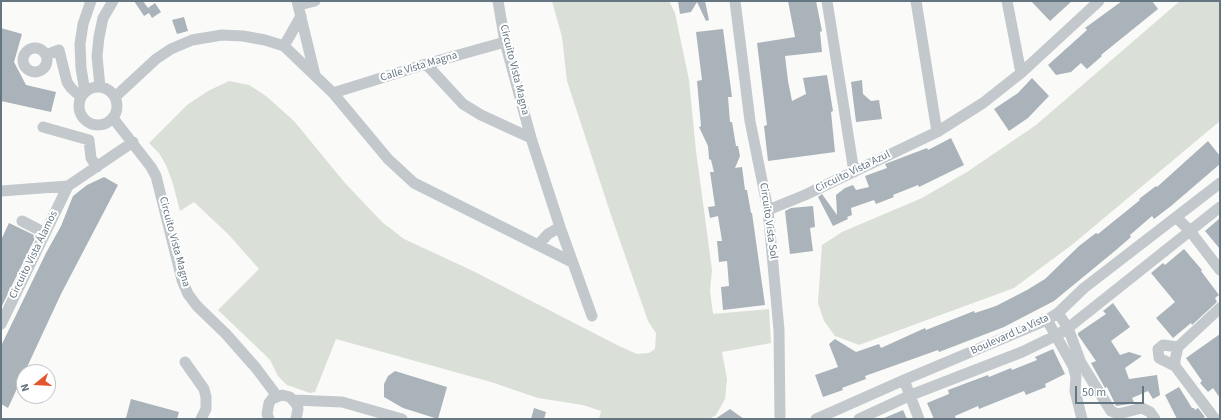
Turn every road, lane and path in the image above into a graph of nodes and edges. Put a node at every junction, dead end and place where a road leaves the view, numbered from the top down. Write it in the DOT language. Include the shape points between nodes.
graph roads {
  1 [pos="90,1"];
  2 [pos="113,1"];
  3 [pos="315,1"];
  4 [pos="498,1"];
  5 [pos="735,1"];
  6 [pos="827,1"];
  7 [pos="916,1"];
  8 [pos="1007,1"];
  9 [pos="1099,1"];
  10 [pos="299,7"];
  11 [pos="505,42"];
  12 [pos="284,46"];
  13 [pos="46,55"];
  14 [pos="426,64"];
  15 [pos="1021,73"];
  16 [pos="315,75"];
  17 [pos="100,87"];
  18 [pos="333,93"];
  19 [pos="83,94"];
  20 [pos="115,98"];
  21 [pos="113,118"];
  22 [pos="43,127"];
  23 [pos="937,132"];
  24 [pos="531,138"];
  25 [pos="133,142"];
  26 [pos="97,167"];
  27 [pos="854,172"];
  28 [pos="1220,183"];
  29 [pos="68,186"];
  30 [pos="1,191"];
  31 [pos="1220,207"];
  32 [pos="768,210"];
  33 [pos="1176,217"];
  34 [pos="22,221"];
  35 [pos="560,227"];
  36 [pos="1190,231"];
  37 [pos="45,233"];
  38 [pos="539,244"];
  39 [pos="572,262"];
  40 [pos="1220,270"];
  41 [pos="1220,308"];
  42 [pos="1058,313"];
  43 [pos="592,316"];
  44 [pos="1047,320"];
  45 [pos="1,324"];
  46 [pos="1068,328"];
  47 [pos="1057,336"];
  48 [pos="1178,347"];
  49 [pos="185,362"];
  50 [pos="1077,364"];
  51 [pos="1175,366"];
  52 [pos="904,380"];
  53 [pos="910,395"];
  54 [pos="277,396"];
  55 [pos="294,400"];
  56 [pos="266,417"];
  57 [pos="201,419"];
  58 [pos="296,419"];
  59 [pos="402,419"];
  60 [pos="780,419"];
  61 [pos="816,419"];
  62 [pos="859,419"];
  63 [pos="919,419"];
  64 [pos="1082,419"];
  65 [pos="1155,419"];
  66 [pos="1215,419"];
  1 -- 19 [label="street" via="80,44"];
  2 -- 17 [label="street" via="103,18 99,37 97,56"];
  3 -- 10 [label="street"];
  4 -- 11 [label="street, Circuito Vista Magna"];
  5 -- 32 [label="street, Circuito Vista Sol" via="750,121"];
  6 -- 27 [label="street"];
  7 -- 23 [label="street"];
  8 -- 15 [label="street"];
  9 -- 15 [label="street, Circuito Vista Azul"];
  10 -- 12 [label="street"];
  10 -- 16 [label="street"];
  11 -- 14 [label="street, Calle Vista Magna"];
  11 -- 24 [label="street, Circuito Vista Magna"];
  12 -- 16 [label="street"];
  12 -- 20 [label="street" via="243,36 222,35 192,40 156,59"];
  13 -- 19 [label="street" via="58,50 71,88"];
  14 -- 18 [label="street, Calle Vista Magna"];
  14 -- 24 [label="street, Circuito Vista Magna" via="463,104"];
  15 -- 23 [label="street, Circuito Vista Azul" via="983,103"];
  16 -- 18 [label="street"];
  17 -- 19 [label="street" via="94,87"];
  17 -- 20 [label="street" via="111,92"];
  18 -- 38 [label="street" via="388,159 414,183"];
  19 -- 21 [label="street" via="79,108 90,123 102,125"];
  20 -- 21 [label="street" via="117,108"];
  21 -- 25 [label="street, Circuito Vista Magna"];
  22 -- 26 [label="street" via="89,140 91,158"];
  23 -- 27 [label="street, Circuito Vista Azul"];
  24 -- 35 [label="street, Circuito Vista Magna"];
  25 -- 26 [label="street"];
  25 -- 54 [label="street, Circuito Vista Magna" via="156,176 182,280 188,294 241,351"];
  26 -- 29 [label="street"];
  27 -- 32 [label="street, Circuito Vista Azul"];
  28 -- 33 [label="street, Boulevard La Vista"];
  29 -- 30 [label="street"];
  29 -- 37 [label="street, Circuito Vista Álamos"];
  31 -- 36 [label="street, Boulevard La Vista"];
  32 -- 60 [label="street, Circuito Vista Sol" via="780,330"];
  33 -- 36 [label="street"];
  33 -- 42 [label="street, Boulevard La Vista" via="1084,288"];
  34 -- 37 [label="street"];
  35 -- 38 [label="street" via="548,234"];
  35 -- 39 [label="street, Circuito Vista Magna"];
  36 -- 40 [label="street"];
  36 -- 46 [label="street, Boulevard La Vista"];
  37 -- 45 [label="street, Circuito Vista Álamos"];
  38 -- 39 [label="street"];
  39 -- 43 [label="street, Circuito Vista Magna"];
  41 -- 48 [label="street"];
  42 -- 44 [label="street, Boulevard La Vista"];
  42 -- 46 [label="street"];
  44 -- 47 [label="street"];
  44 -- 52 [label="street, Boulevard La Vista"];
  46 -- 47 [label="street, Boulevard La Vista"];
  46 -- 50 [label="street"];
  47 -- 50 [label="street"];
  47 -- 53 [label="street, Boulevard La Vista"];
  48 -- 51 [label="street"];
  48 -- 51 [label="street" via="1163,345 1158,349 1159,358"];
  49 -- 57 [label="street" via="206,396 206,409"];
  50 -- 64 [label="street" via="1075,391"];
  50 -- 65 [label="street" via="1111,411 1118,414 1142,408 1150,412"];
  51 -- 66 [label="street"];
  52 -- 53 [label="street"];
  52 -- 61 [label="street, Boulevard La Vista"];
  53 -- 62 [label="street, Boulevard La Vista"];
  53 -- 63 [label="street"];
  54 -- 55 [label="street" via="286,396"];
  54 -- 56 [label="street" via="269,403"];
  55 -- 58 [label="street" via="298,409"];
  55 -- 59 [label="street" via="342,402"];
}
